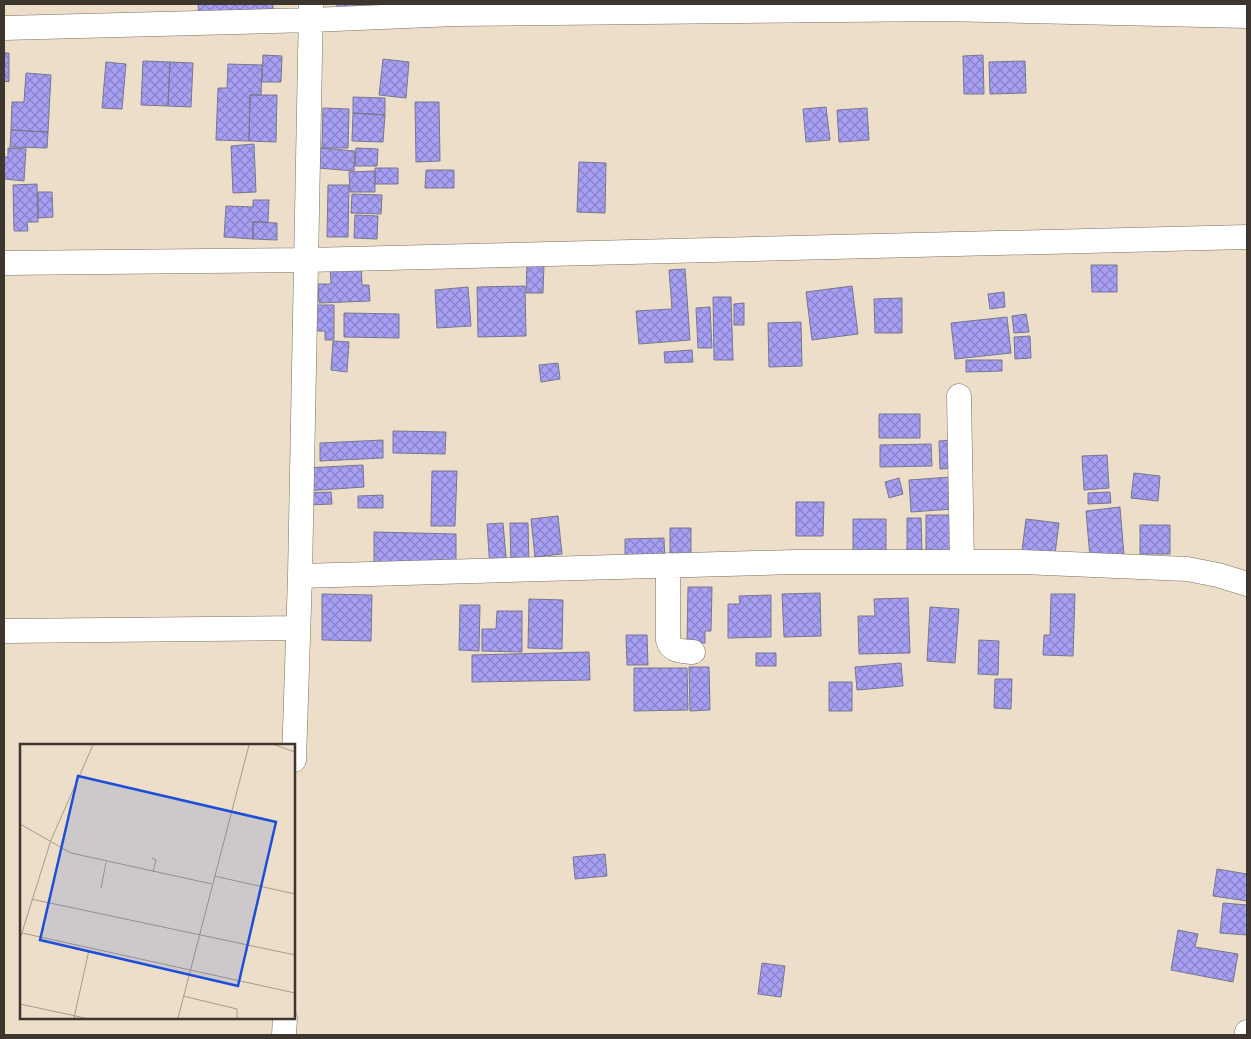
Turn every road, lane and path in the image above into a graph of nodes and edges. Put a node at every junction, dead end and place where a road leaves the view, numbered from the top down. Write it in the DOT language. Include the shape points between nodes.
graph roads {
  1 [pos="946,6"];
  2 [pos="311,12"];
  3 [pos="1247,16"];
  4 [pos="4,28"];
  5 [pos="1247,237"];
  6 [pos="307,260"];
  7 [pos="4,263"];
  8 [pos="959,396"];
  9 [pos="962,562"];
  10 [pos="668,565"];
  11 [pos="300,576"];
  12 [pos="1247,584"];
  13 [pos="298,628"];
  14 [pos="4,631"];
  15 [pos="693,652"];
  16 [pos="294,744"];
  17 [pos="285,1019"];
  18 [pos="284,1035"];
  1 -- 2 [label="street" via="455,14"];
  1 -- 3 [label="street"];
  2 -- 4 [label="street"];
  2 -- 6 [label="street"];
  5 -- 6 [label="street"];
  6 -- 7 [label="street"];
  6 -- 11 [label="street"];
  8 -- 9 [label="street"];
  9 -- 10 [label="street"];
  9 -- 12 [label="street" via="1186,569"];
  10 -- 11 [label="street"];
  10 -- 15 [label="street" via="669,645 678,651"];
  11 -- 13 [label="street"];
  13 -- 14 [label="street"];
  13 -- 16 [label="street"];
  17 -- 18 [label="street"];
}
